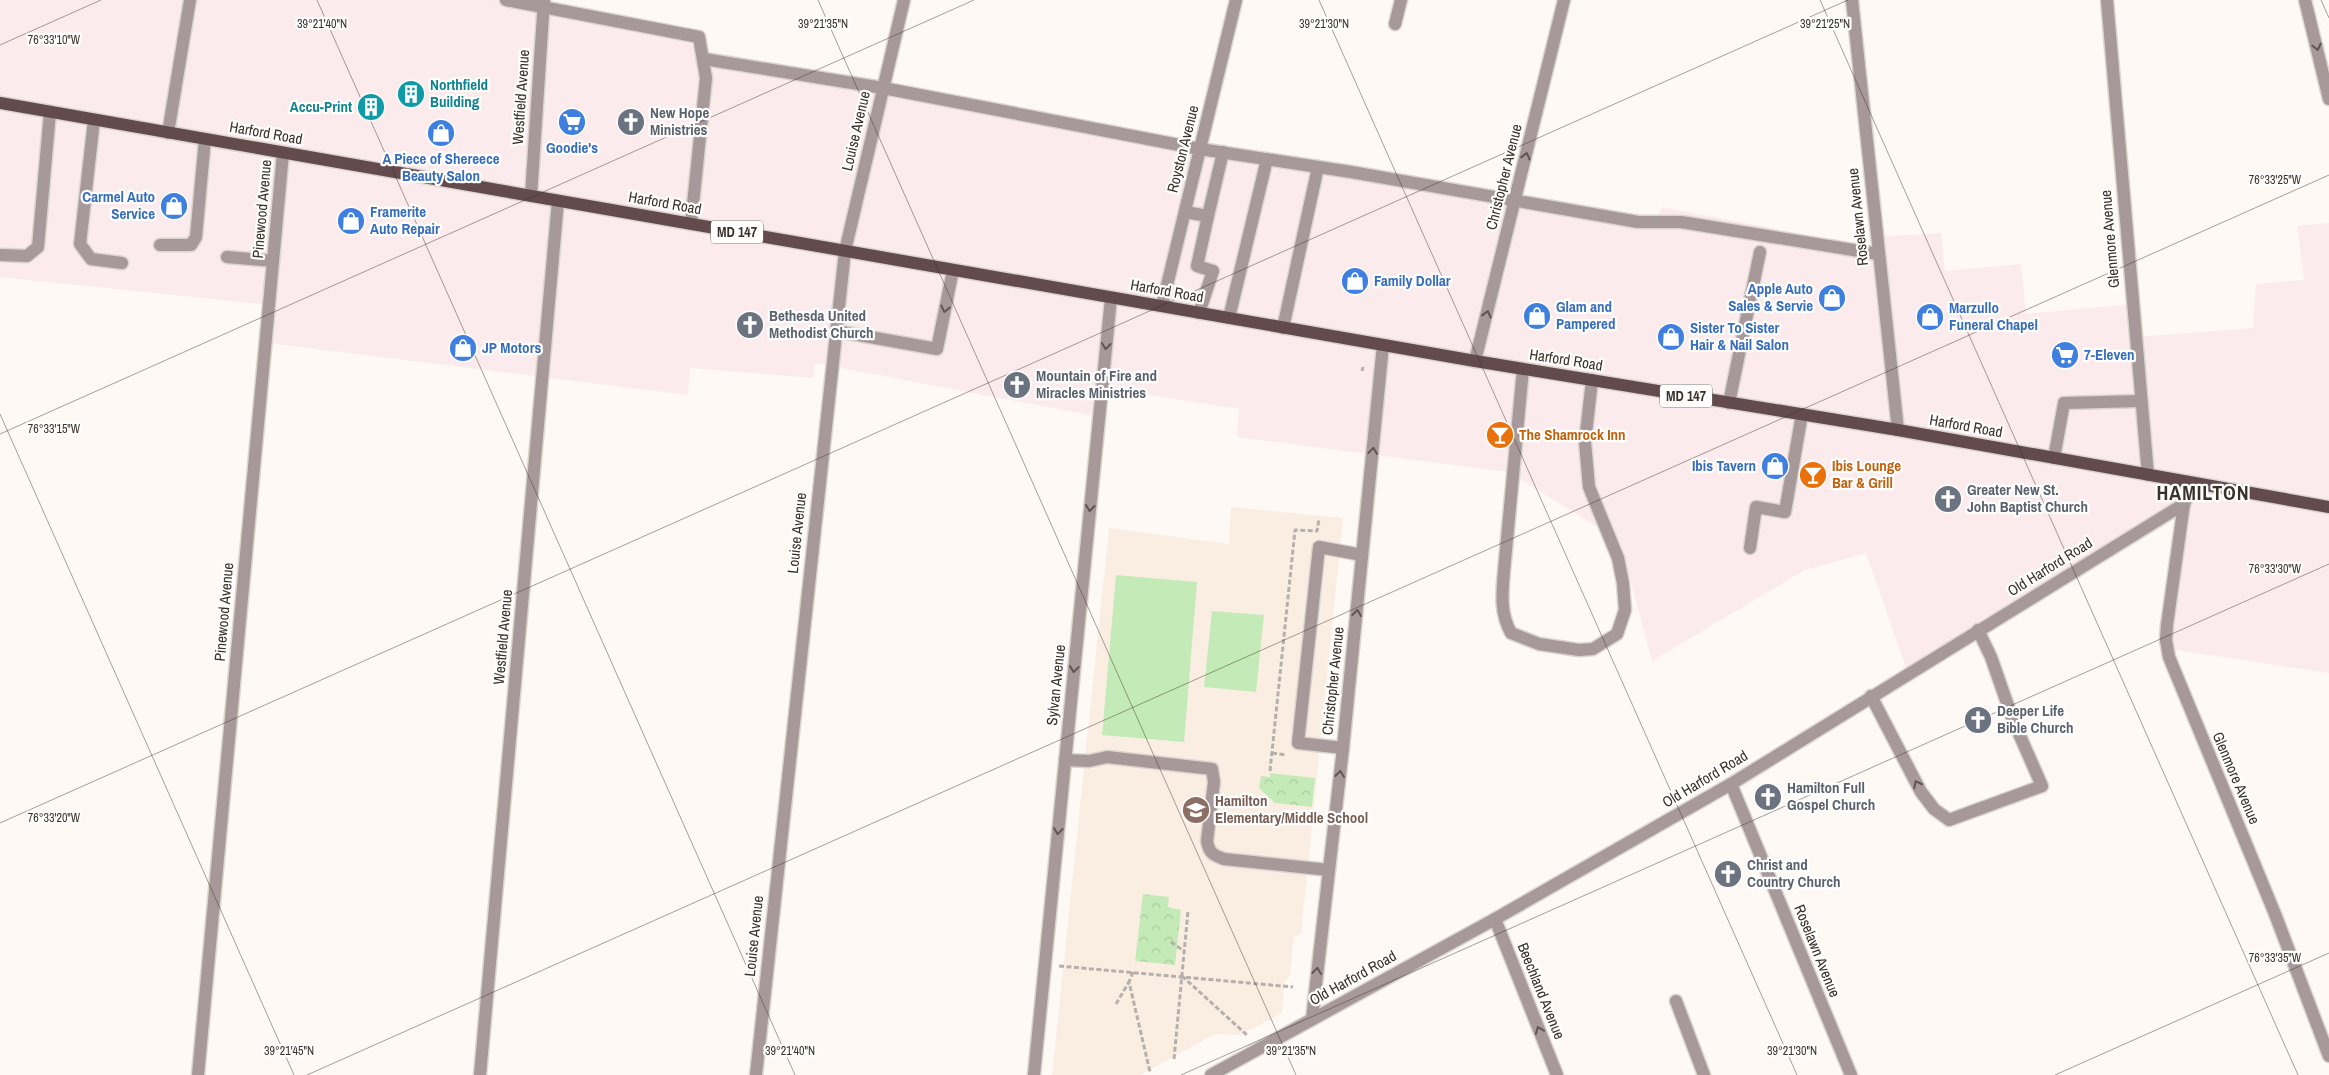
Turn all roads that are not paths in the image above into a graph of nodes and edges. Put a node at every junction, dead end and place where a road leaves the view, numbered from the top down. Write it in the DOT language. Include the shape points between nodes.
graph roads {
  1 [pos="190,0"];
  2 [pos="506,0"];
  3 [pos="904,0"];
  4 [pos="1236,0"];
  5 [pos="1401,0"];
  6 [pos="1564,0"];
  7 [pos="1852,0"];
  8 [pos="2106,0"];
  9 [pos="2305,0"];
  10 [pos="544,3"];
  11 [pos="1395,24"];
  12 [pos="704,59"];
  13 [pos="883,88"];
  14 [pos="2329,99"];
  15 [pos="0,104"];
  16 [pos="50,112"];
  17 [pos="94,120"];
  18 [pos="168,133"];
  19 [pos="205,139"];
  20 [pos="1200,149"];
  21 [pos="1223,152"];
  22 [pos="283,153"];
  23 [pos="1267,159"];
  24 [pos="1318,167"];
  25 [pos="531,196"];
  26 [pos="1516,200"];
  27 [pos="558,201"];
  28 [pos="1184,212"];
  29 [pos="1208,216"];
  30 [pos="691,224"];
  31 [pos="160,245"];
  32 [pos="845,251"];
  33 [pos="1760,252"];
  34 [pos="0,254"];
  35 [pos="1878,254"];
  36 [pos="226,257"];
  37 [pos="273,261"];
  38 [pos="122,263"];
  39 [pos="953,270"];
  40 [pos="1112,298"];
  41 [pos="1162,306"];
  42 [pos="1199,313"];
  43 [pos="1229,318"];
  44 [pos="1283,328"];
  45 [pos="836,331"];
  46 [pos="1383,345"];
  47 [pos="1475,361"];
  48 [pos="1523,369"];
  49 [pos="1592,380"];
  50 [pos="2141,401"];
  51 [pos="1729,402"];
  52 [pos="1802,414"];
  53 [pos="1898,430"];
  54 [pos="2054,458"];
  55 [pos="2148,475"];
  56 [pos="2194,483"];
  57 [pos="2184,504"];
  58 [pos="2329,507"];
  59 [pos="1750,548"];
  60 [pos="1362,555"];
  61 [pos="1978,630"];
  62 [pos="1871,696"];
  63 [pos="1343,748"];
  64 [pos="1065,760"];
  65 [pos="1731,784"];
  66 [pos="1329,870"];
  67 [pos="1495,919"];
  68 [pos="1676,1001"];
  69 [pos="1312,1019"];
  70 [pos="2329,1056"];
  71 [pos="198,1075"];
  72 [pos="480,1075"];
  73 [pos="756,1075"];
  74 [pos="1034,1075"];
  75 [pos="1211,1075"];
  76 [pos="1557,1075"];
  77 [pos="1704,1075"];
  78 [pos="1851,1075"];
  1 -- 18 [label="street"];
  2 -- 10 [label="street"];
  3 -- 13 [label="street, Louise Avenue"];
  4 -- 20 [label="street, Royston Avenue"];
  5 -- 11 [label="street"];
  26 -- 6 [label="street, Christopher Avenue, one-way"];
  7 -- 35 [label="street, Roselawn Avenue"];
  8 -- 50 [label="street, Glenmore Avenue"];
  9 -- 14 [label="street, one-way"];
  10 -- 12 [label="street" via="699,37"];
  10 -- 25 [label="street, Westfield Avenue"];
  12 -- 13 [label="street"];
  12 -- 30 [label="street" via="706,78"];
  13 -- 20 [label="street"];
  13 -- 32 [label="street, Louise Avenue"];
  15 -- 16 [label="main road, Harford Road / MD 147"];
  16 -- 17 [label="main road, Harford Road / MD 147"];
  16 -- 34 [label="street" via="38,247 28,256"];
  17 -- 18 [label="main road, Harford Road / MD 147"];
  17 -- 38 [label="street" via="80,244 91,259"];
  18 -- 19 [label="main road, Harford Road / MD 147"];
  19 -- 22 [label="main road, Harford Road / MD 147"];
  19 -- 31 [label="street" via="196,237 191,245"];
  20 -- 21 [label="street"];
  20 -- 28 [label="street, Royston Avenue"];
  21 -- 23 [label="street"];
  21 -- 29 [label="street"];
  22 -- 25 [label="main road, Harford Road / MD 147"];
  22 -- 37 [label="street, Pinewood Avenue"];
  23 -- 24 [label="street"];
  23 -- 43 [label="street"];
  24 -- 26 [label="street"];
  24 -- 44 [label="street"];
  25 -- 27 [label="main road, Harford Road / MD 147"];
  26 -- 35 [label="street" via="1638,222 1681,222"];
  47 -- 26 [label="street, Christopher Avenue, one-way"];
  27 -- 30 [label="main road, Harford Road / MD 147"];
  27 -- 72 [label="street, Westfield Avenue"];
  28 -- 29 [label="street"];
  28 -- 41 [label="street, Royston Avenue"];
  29 -- 42 [label="street" via="1197,266 1213,271"];
  30 -- 32 [label="main road, Harford Road / MD 147"];
  32 -- 39 [label="main road, Harford Road / MD 147"];
  32 -- 45 [label="street, Louise Avenue"];
  33 -- 51 [label="street"];
  35 -- 53 [label="street, Roselawn Avenue"];
  36 -- 37 [label="street"];
  37 -- 71 [label="street, Pinewood Avenue"];
  39 -- 40 [label="main road, Harford Road / MD 147"];
  39 -- 45 [label="street, one-way" via="937,349"];
  40 -- 41 [label="main road, Harford Road / MD 147"];
  40 -- 64 [label="street, Sylvan Avenue, one-way"];
  41 -- 42 [label="main road, Harford Road / MD 147"];
  42 -- 43 [label="main road, Harford Road / MD 147"];
  43 -- 44 [label="main road, Harford Road / MD 147"];
  44 -- 46 [label="main road, Harford Road / MD 147"];
  45 -- 73 [label="street, Louise Avenue"];
  46 -- 47 [label="main road, Harford Road / MD 147"];
  60 -- 46 [label="street, Christopher Avenue, one-way"];
  47 -- 48 [label="main road, Harford Road / MD 147"];
  48 -- 49 [label="main road, Harford Road / MD 147"];
  48 -- 49 [label="street" via="1501,602 1504,620 1511,633 1539,644 1579,650 1593,649 1617,634 1625,610 1618,558 1589,487 1585,442"];
  49 -- 51 [label="main road, Harford Road / MD 147"];
  50 -- 54 [label="street" via="2064,403"];
  50 -- 55 [label="street, Glenmore Avenue"];
  51 -- 52 [label="main road, Harford Road / MD 147"];
  52 -- 53 [label="main road, Harford Road / MD 147"];
  52 -- 59 [label="street" via="1785,512 1756,507"];
  53 -- 54 [label="main road, Harford Road / MD 147"];
  54 -- 55 [label="main road, Harford Road / MD 147"];
  55 -- 56 [label="main road, Harford Road / MD 147"];
  56 -- 57 [label="street"];
  56 -- 58 [label="main road, Harford Road / MD 147"];
  57 -- 61 [label="street, Old Harford Road"];
  57 -- 70 [label="street, Glenmore Avenue" via="2167,625 2169,657 2275,914"];
  63 -- 60 [label="street, Christopher Avenue, one-way"];
  60 -- 63 [label="street" via="1319,547 1298,743"];
  61 -- 62 [label="street, Old Harford Road"];
  61 -- 62 [label="street, one-way" via="2042,786 1949,820 1934,809 1921,792"];
  62 -- 65 [label="street, Old Harford Road"];
  66 -- 63 [label="street, Christopher Avenue, one-way"];
  64 -- 66 [label="street" via="1089,761 1107,756 1212,769 1214,782 1207,841 1212,854 1224,859"];
  64 -- 74 [label="street, Sylvan Avenue, one-way"];
  65 -- 67 [label="street, Old Harford Road"];
  65 -- 78 [label="street, Roselawn Avenue"];
  69 -- 66 [label="street, Christopher Avenue, one-way"];
  67 -- 69 [label="street, Old Harford Road"];
  76 -- 67 [label="street, Beechland Avenue, one-way"];
  68 -- 77 [label="street"];
  69 -- 75 [label="street, Old Harford Road"];
}
